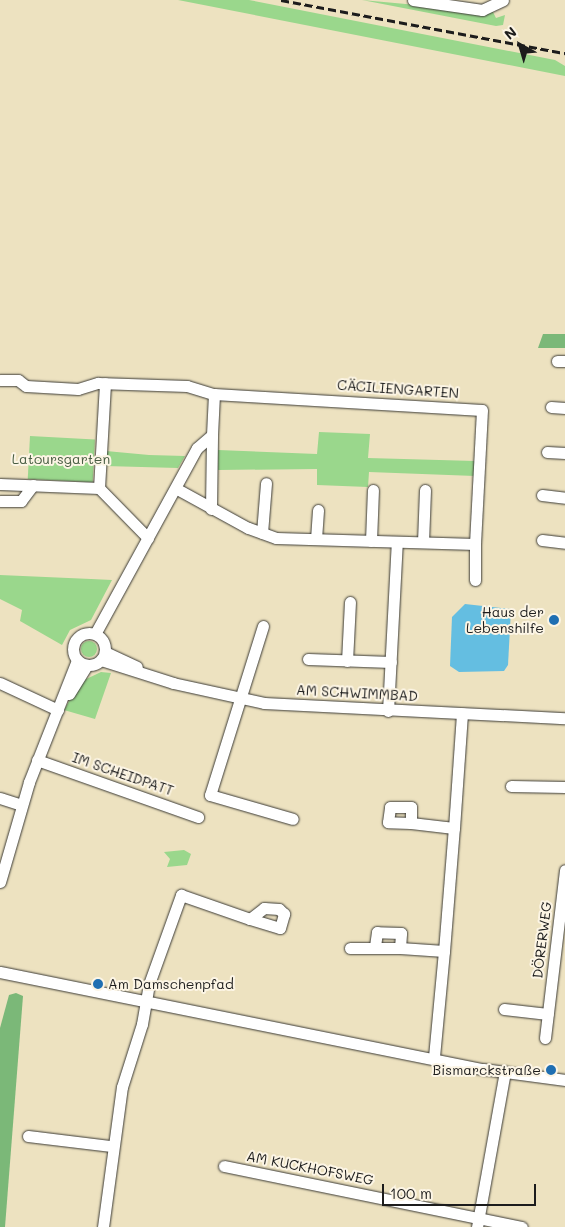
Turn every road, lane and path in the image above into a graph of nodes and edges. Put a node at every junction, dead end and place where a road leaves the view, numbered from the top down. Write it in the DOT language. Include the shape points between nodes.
graph roads {
  1 [pos="413,0"];
  2 [pos="503,0"];
  3 [pos="0,380"];
  4 [pos="105,383"];
  5 [pos="214,394"];
  6 [pos="551,407"];
  7 [pos="565,408"];
  8 [pos="212,435"];
  9 [pos="548,452"];
  10 [pos="565,453"];
  11 [pos="0,484"];
  12 [pos="266,484"];
  13 [pos="33,485"];
  14 [pos="100,488"];
  15 [pos="177,490"];
  16 [pos="372,490"];
  17 [pos="425,490"];
  18 [pos="542,495"];
  19 [pos="565,498"];
  20 [pos="0,501"];
  21 [pos="211,509"];
  22 [pos="318,510"];
  23 [pos="262,533"];
  24 [pos="148,538"];
  25 [pos="316,539"];
  26 [pos="542,540"];
  27 [pos="371,541"];
  28 [pos="398,542"];
  29 [pos="423,542"];
  30 [pos="565,543"];
  31 [pos="475,544"];
  32 [pos="475,580"];
  33 [pos="350,602"];
  34 [pos="263,626"];
  35 [pos="95,634"];
  36 [pos="103,656"];
  37 [pos="308,660"];
  38 [pos="347,661"];
  39 [pos="82,662"];
  40 [pos="391,662"];
  41 [pos="0,683"];
  42 [pos="241,700"];
  43 [pos="58,710"];
  44 [pos="388,711"];
  45 [pos="462,713"];
  46 [pos="565,718"];
  47 [pos="37,760"];
  48 [pos="511,786"];
  49 [pos="565,787"];
  50 [pos="0,798"];
  51 [pos="21,805"];
  52 [pos="198,817"];
  53 [pos="293,819"];
  54 [pos="410,823"];
  55 [pos="454,828"];
  56 [pos="565,870"];
  57 [pos="0,882"];
  58 [pos="250,919"];
  59 [pos="350,948"];
  60 [pos="444,951"];
  61 [pos="0,972"];
  62 [pos="146,1001"];
  63 [pos="504,1009"];
  64 [pos="548,1014"];
  65 [pos="545,1038"];
  66 [pos="434,1057"];
  67 [pos="505,1072"];
  68 [pos="565,1080"];
  69 [pos="28,1136"];
  70 [pos="111,1146"];
  71 [pos="224,1166"];
  72 [pos="478,1222"];
  73 [pos="103,1227"];
  74 [pos="522,1227"];
  1 -- 2 [label="street" via="482,10"];
  3 -- 4 [label="street" via="18,380 26,386 78,389"];
  4 -- 5 [label="street" via="187,386"];
  4 -- 14 [label="street"];
  5 -- 8 [label="street"];
  5 -- 31 [label="street, CÄCILIENGARTEN" via="482,410"];
  6 -- 7 [label="street"];
  8 -- 15 [label="street" via="197,448"];
  8 -- 21 [label="street"];
  9 -- 10 [label="street"];
  11 -- 13 [label="street"];
  12 -- 23 [label="street"];
  13 -- 14 [label="street"];
  13 -- 20 [label="street" via="22,501"];
  14 -- 24 [label="street"];
  15 -- 21 [label="street"];
  15 -- 24 [label="street"];
  16 -- 27 [label="street"];
  17 -- 29 [label="street"];
  18 -- 19 [label="street"];
  21 -- 23 [label="street"];
  22 -- 25 [label="street"];
  23 -- 25 [label="street"];
  24 -- 35 [label="street"];
  25 -- 27 [label="street"];
  26 -- 30 [label="street"];
  27 -- 28 [label="street"];
  28 -- 29 [label="street"];
  28 -- 40 [label="street"];
  29 -- 31 [label="street"];
  31 -- 32 [label="street"];
  33 -- 38 [label="street"];
  34 -- 42 [label="street"];
  35 -- 36 [label="street"];
  35 -- 39 [label="street" via="84,634 76,640 73,650"];
  36 -- 39 [label="street"];
  36 -- 42 [label="street, AM SCHWIMMBAD" via="151,676"];
  37 -- 38 [label="street"];
  38 -- 40 [label="street"];
  39 -- 43 [label="street"];
  40 -- 44 [label="street"];
  41 -- 43 [label="street"];
  42 -- 44 [label="street, AM SCHWIMMBAD"];
  42 -- 53 [label="street" via="210,795"];
  43 -- 47 [label="street"];
  44 -- 45 [label="street, AM SCHWIMMBAD"];
  45 -- 46 [label="street, AM SCHWIMMBAD"];
  45 -- 55 [label="street"];
  47 -- 51 [label="street"];
  47 -- 52 [label="street, IM SCHEIDPATT"];
  48 -- 49 [label="street"];
  50 -- 51 [label="street"];
  51 -- 57 [label="street"];
  54 -- 55 [label="street"];
  55 -- 60 [label="street"];
  56 -- 64 [label="street, DÖRERWEG"];
  58 -- 62 [label="street" via="181,895"];
  59 -- 60 [label="street" via="375,946"];
  60 -- 66 [label="street"];
  61 -- 62 [label="street"];
  62 -- 66 [label="street"];
  62 -- 70 [label="street" via="122,1086"];
  63 -- 64 [label="street"];
  64 -- 65 [label="street, DÖRERWEG"];
  66 -- 67 [label="street"];
  67 -- 68 [label="street"];
  67 -- 72 [label="street"];
  69 -- 70 [label="street"];
  70 -- 73 [label="street"];
  71 -- 72 [label="street, AM KUCKHOFSWEG"];
  72 -- 74 [label="street, AM KUCKHOFSWEG"];
}
